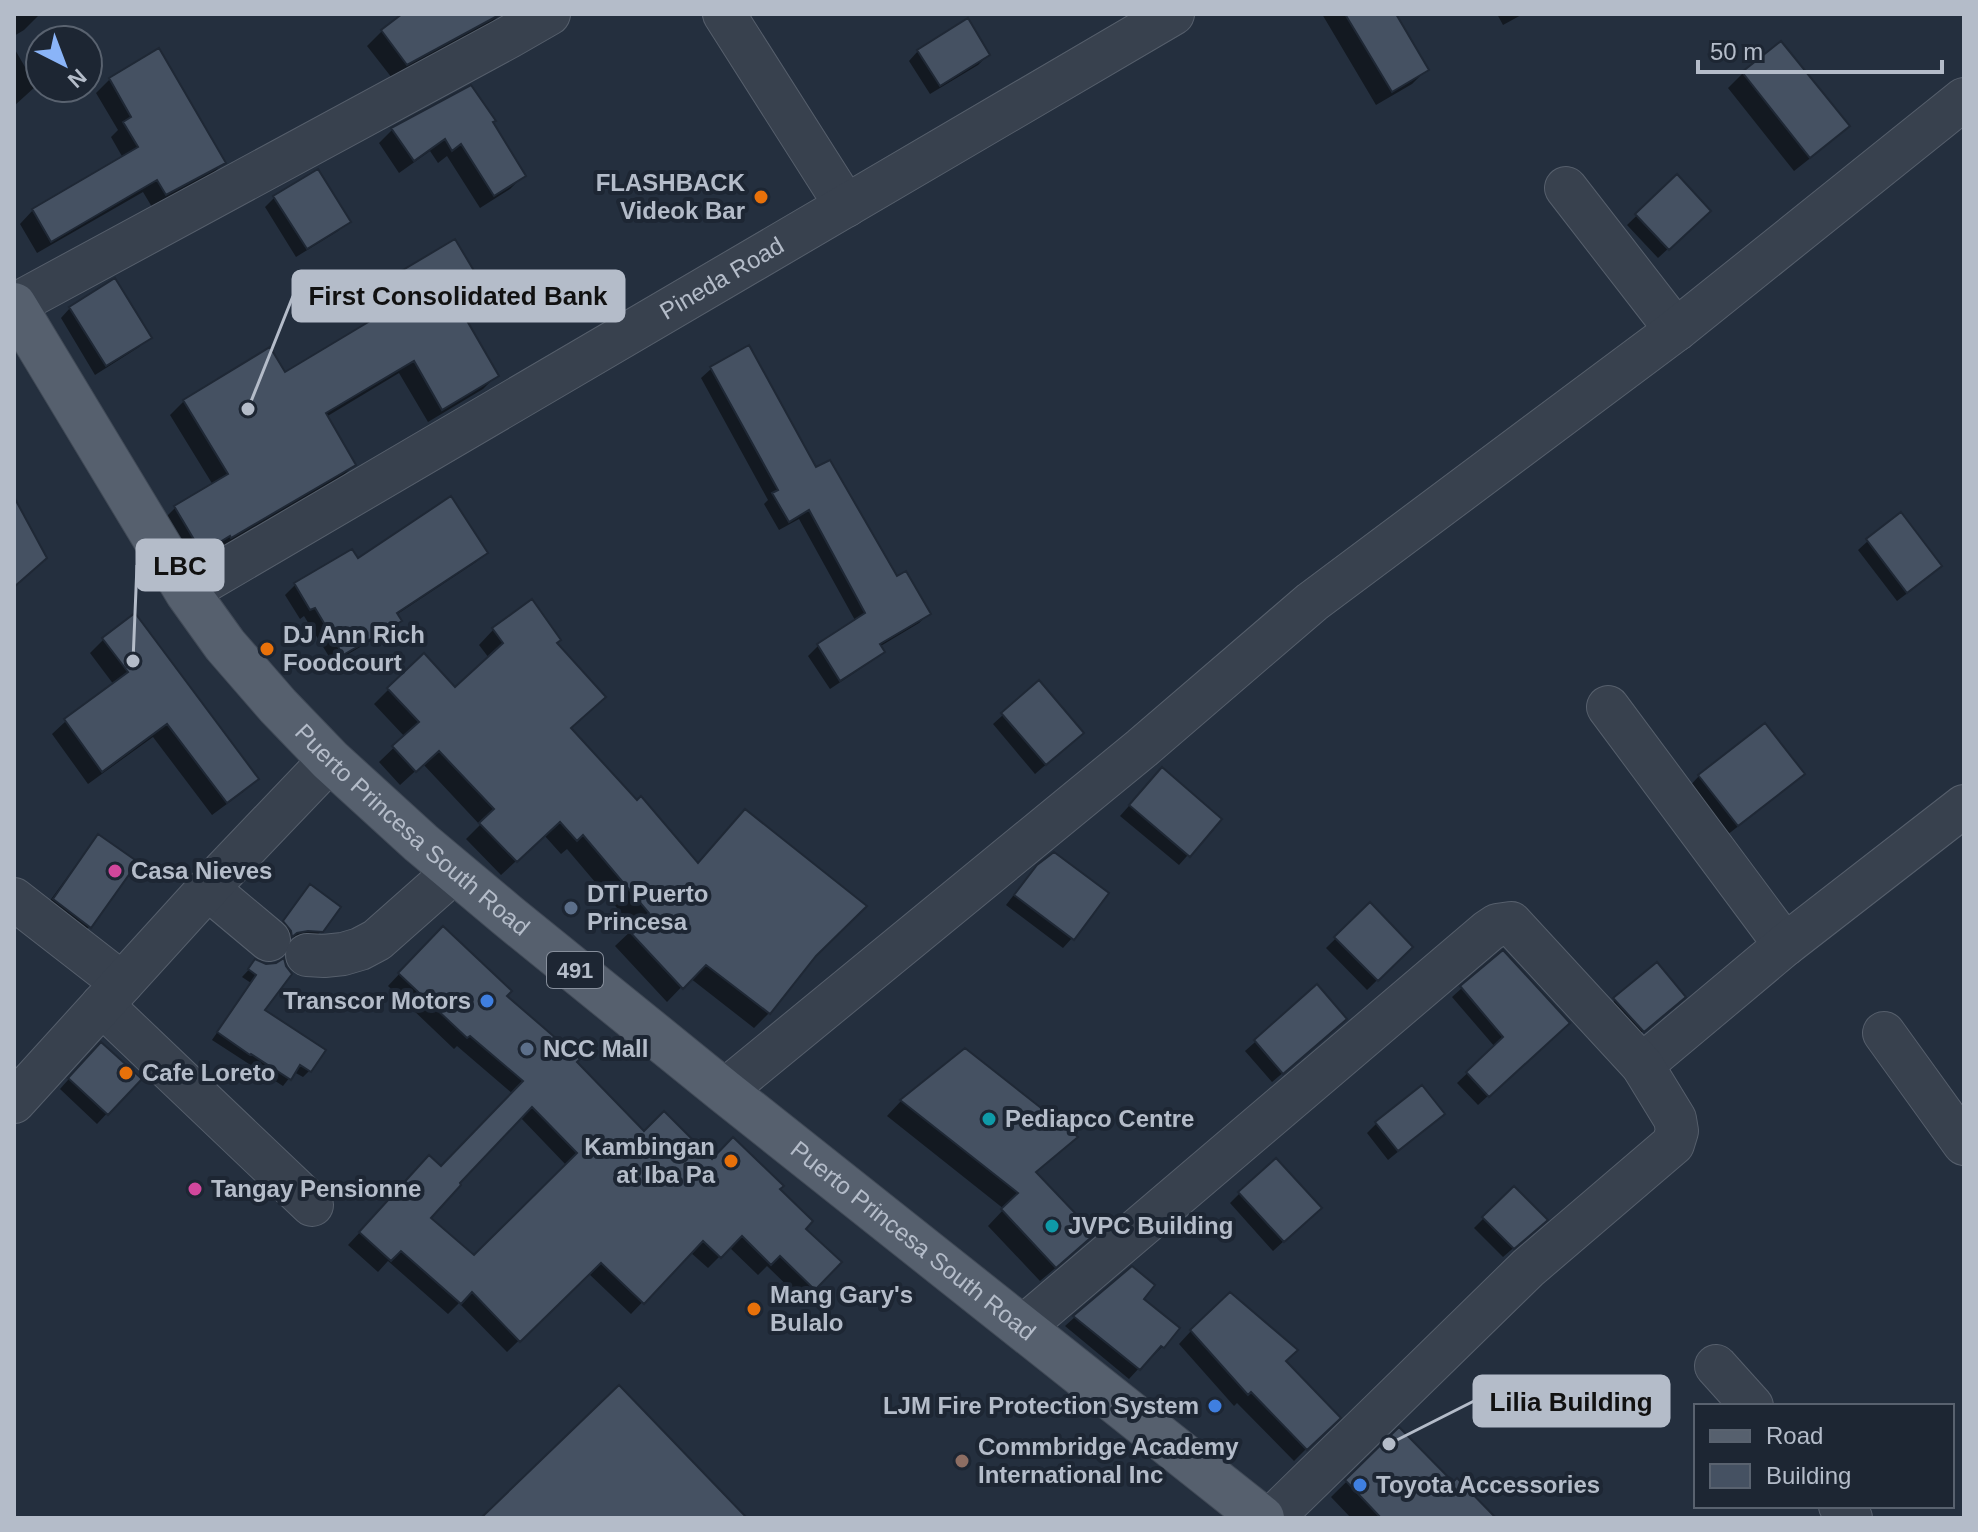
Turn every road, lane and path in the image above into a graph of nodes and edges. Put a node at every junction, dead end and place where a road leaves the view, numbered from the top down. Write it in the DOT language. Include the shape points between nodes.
graph roads {
  1 [pos="549,14"];
  2 [pos="724,14"];
  3 [pos="1173,14"];
  4 [pos="1964,99"];
  5 [pos="1566,188"];
  6 [pos="846,206"];
  7 [pos="14,305"];
  8 [pos="1676,330"];
  9 [pos="187,592"];
  10 [pos="1608,707"];
  11 [pos="330,760"];
  12 [pos="1964,806"];
  13 [pos="455,871"];
  14 [pos="208,889"];
  15 [pos="14,899"];
  16 [pos="1785,945"];
  17 [pos="112,994"];
  18 [pos="1884,1033"];
  19 [pos="1642,1065"];
  20 [pos="724,1091"];
  21 [pos="14,1102"];
  22 [pos="1964,1144"];
  23 [pos="312,1205"];
  24 [pos="1023,1327"];
  25 [pos="1716,1366"];
  26 [pos="1750,1404"];
  27 [pos="1262,1518"];
  28 [pos="1272,1518"];
  1 -- 7 [label="street"];
  2 -- 6 [label="street"];
  3 -- 6 [label="street, Pineda Road"];
  4 -- 8 [label="street"];
  5 -- 8 [label="street"];
  6 -- 9 [label="street, Pineda Road"];
  7 -- 9 [label="main road, Puerto Princesa South Road / 491"];
  8 -- 20 [label="street" via="1312,602"];
  9 -- 11 [label="main road, Puerto Princesa South Road / 491" via="225,645"];
  10 -- 16 [label="street"];
  11 -- 13 [label="main road, Puerto Princesa South Road / 491"];
  11 -- 14 [label="street"];
  12 -- 16 [label="street"];
  13 -- 14 [label="street" via="377,940 324,956 288,947"];
  13 -- 20 [label="main road, Puerto Princesa South Road / 491"];
  14 -- 17 [label="street"];
  15 -- 17 [label="street"];
  16 -- 19 [label="street"];
  17 -- 21 [label="street"];
  17 -- 23 [label="street"];
  18 -- 22 [label="street"];
  19 -- 24 [label="street" via="1511,923 1497,925"];
  19 -- 28 [label="street" via="1675,1119 1673,1144 1528,1268"];
  20 -- 24 [label="main road, Puerto Princesa South Road / 491"];
  24 -- 27 [label="main road, Puerto Princesa South Road / 491"];
  25 -- 26 [label="street"];
}
